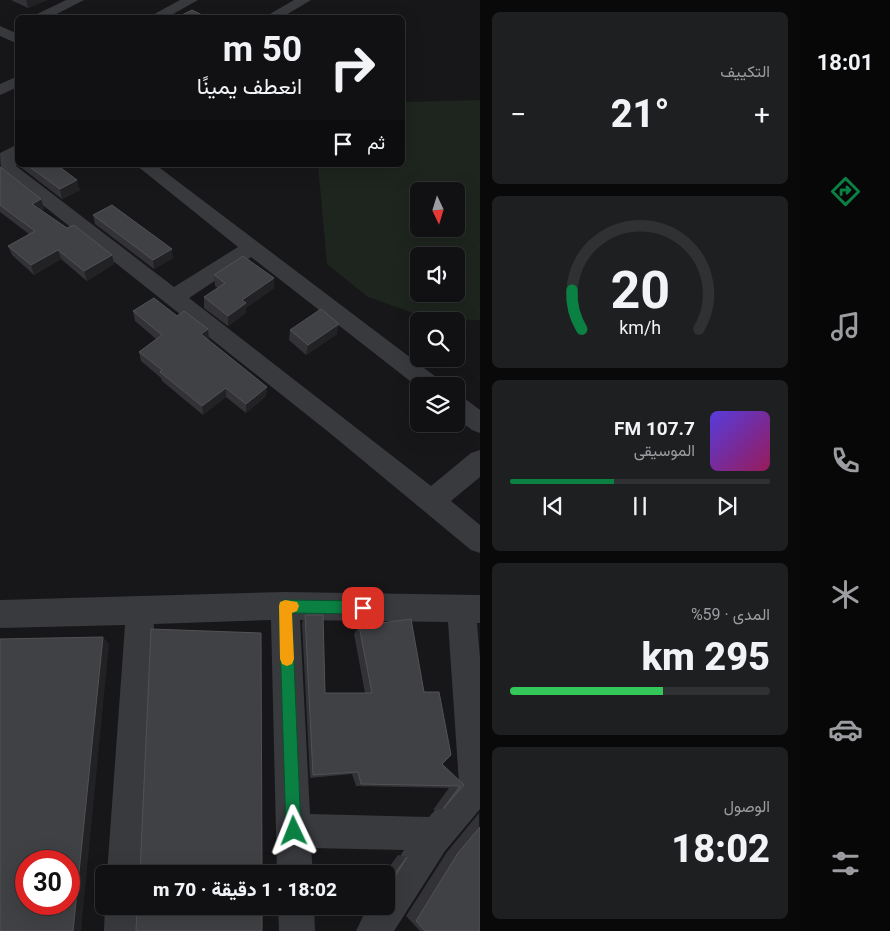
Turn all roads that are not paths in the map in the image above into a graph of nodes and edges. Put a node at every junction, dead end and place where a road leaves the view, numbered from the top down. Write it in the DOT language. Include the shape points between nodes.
graph roads {
  1 [pos="76,0"];
  2 [pos="191,0"];
  3 [pos="304,0"];
  4 [pos="43,15"];
  5 [pos="160,15"];
  6 [pos="276,15"];
  7 [pos="15,26"];
  8 [pos="1,31"];
  9 [pos="15,38"];
  10 [pos="15,82"];
  11 [pos="0,90"];
  12 [pos="15,150"];
  13 [pos="148,167"];
  14 [pos="252,247"];
  15 [pos="173,298"];
  16 [pos="420,377"];
  17 [pos="465,412"];
  18 [pos="480,423"];
  19 [pos="480,461"];
  20 [pos="431,501"];
  21 [pos="480,541"];
  22 [pos="285,606"];
  23 [pos="471,609"];
  24 [pos="140,610"];
  25 [pos="0,614"];
  26 [pos="478,791"];
  27 [pos="294,831"];
  28 [pos="437,834"];
  29 [pos="126,865"];
  30 [pos="295,865"];
  31 [pos="123,915"];
  32 [pos="296,915"];
  33 [pos="122,931"];
  34 [pos="297,931"];
  35 [pos="374,931"];
  1 -- 4 [label="street"];
  2 -- 5 [label="street"];
  3 -- 6 [label="street"];
  7 -- 8 [label="street"];
  8 -- 9 [label="street"];
  10 -- 11 [label="street"];
  12 -- 15 [label="street" via="6,157 7,168"];
  13 -- 14 [label="street"];
  14 -- 15 [label="street"];
  14 -- 16 [label="street"];
  15 -- 20 [label="street" via="340,426"];
  17 -- 18 [label="street"];
  19 -- 20 [label="street"];
  20 -- 21 [label="street"];
  22 -- 23 [label="street"];
  22 -- 24 [label="street"];
  22 -- 27 [label="street"];
  23 -- 26 [label="street"];
  24 -- 25 [label="street"];
  24 -- 29 [label="street"];
  26 -- 28 [label="street"];
  27 -- 28 [label="street"];
  27 -- 30 [label="street"];
  28 -- 35 [label="street"];
  31 -- 33 [label="street"];
  32 -- 34 [label="street"];
}
